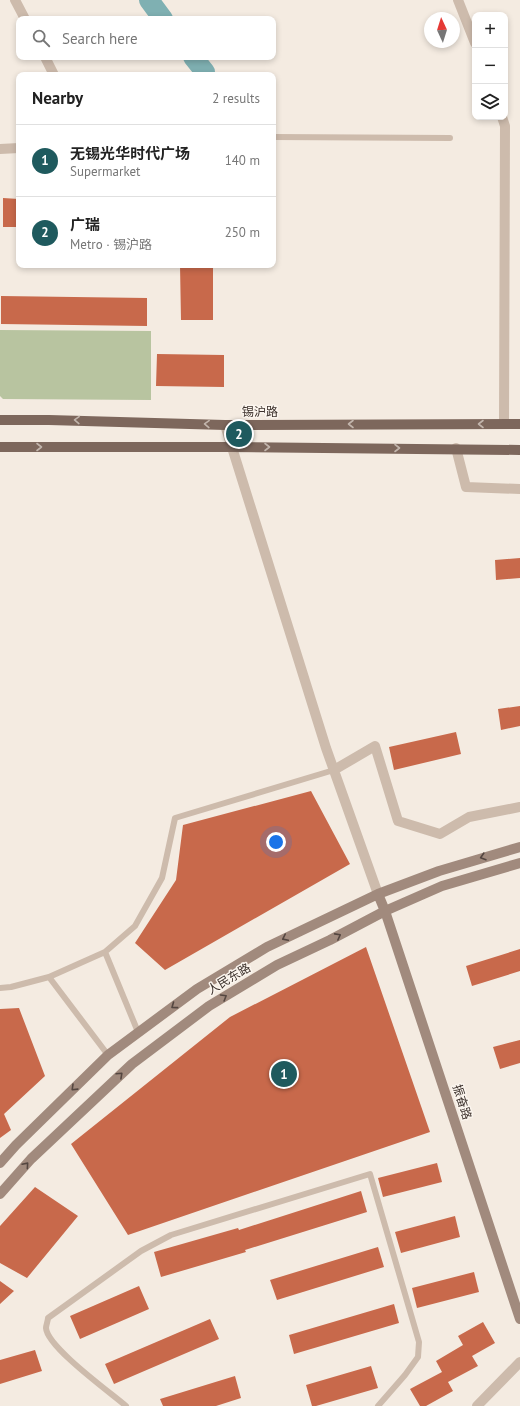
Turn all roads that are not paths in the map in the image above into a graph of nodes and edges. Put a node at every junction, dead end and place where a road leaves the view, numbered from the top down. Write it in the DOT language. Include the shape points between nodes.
graph roads {
  1 [pos="15,0"];
  2 [pos="458,0"];
  3 [pos="23,16"];
  4 [pos="472,35"];
  5 [pos="46,60"];
  6 [pos="52,72"];
  7 [pos="503,120"];
  8 [pos="276,137"];
  9 [pos="450,138"];
  10 [pos="0,148"];
  11 [pos="16,148"];
  12 [pos="0,420"];
  13 [pos="504,424"];
  14 [pos="520,424"];
  15 [pos="225,425"];
  16 [pos="0,447"];
  17 [pos="233,447"];
  18 [pos="456,448"];
  19 [pos="520,450"];
  20 [pos="520,488"];
  21 [pos="334,770"];
  22 [pos="520,806"];
  23 [pos="520,846"];
  24 [pos="520,863"];
  25 [pos="378,894"];
  26 [pos="385,911"];
  27 [pos="105,952"];
  28 [pos="49,977"];
  29 [pos="0,988"];
  30 [pos="138,1032"];
  31 [pos="108,1055"];
  32 [pos="0,1163"];
  33 [pos="0,1194"];
  34 [pos="520,1319"];
  35 [pos="520,1362"];
  36 [pos="126,1406"];
  37 [pos="378,1406"];
  38 [pos="477,1406"];
  1 -- 3 [label="street"];
  2 -- 4 [label="street"];
  5 -- 6 [label="street"];
  7 -- 13 [label="street"];
  8 -- 9 [label="lane"];
  10 -- 11 [label="street"];
  15 -- 12 [label="main road, 锡沪路, one-way"];
  13 -- 14 [label="main road, 锡沪路"];
  13 -- 15 [label="main road, 锡沪路, one-way"];
  15 -- 17 [label="street"];
  16 -- 17 [label="main road, one-way"];
  17 -- 18 [label="main road, one-way"];
  17 -- 21 [label="street"];
  18 -- 19 [label="main road"];
  18 -- 20 [label="street" via="466,487"];
  21 -- 22 [label="street" via="375,746 398,821 440,834 469,817"];
  21 -- 25 [label="street"];
  21 -- 27 [label="lane" via="175,818 162,878 134,926"];
  23 -- 25 [label="main road, 人民东路, one-way" via="439,871"];
  24 -- 26 [label="main road, 人民东路" via="442,886"];
  25 -- 26 [label="main road, 振奋路"];
  25 -- 30 [label="main road, 人民东路, one-way" via="266,947 197,989"];
  33 -- 26 [label="main road, 人民东路, one-way" via="31,1159 132,1064 209,1006 276,965"];
  26 -- 34 [label="main road, 振奋路"];
  27 -- 28 [label="lane"];
  27 -- 30 [label="lane"];
  28 -- 29 [label="lane"];
  28 -- 31 [label="lane"];
  30 -- 31 [label="main road, 人民东路"];
  31 -- 32 [label="main road, 人民东路, one-way"];
  35 -- 38 [label="street"];
  36 -- 37 [label="lane" via="74,1364 46,1329 48,1318 142,1251 171,1235 370,1174 419,1342 418,1357"];
}
